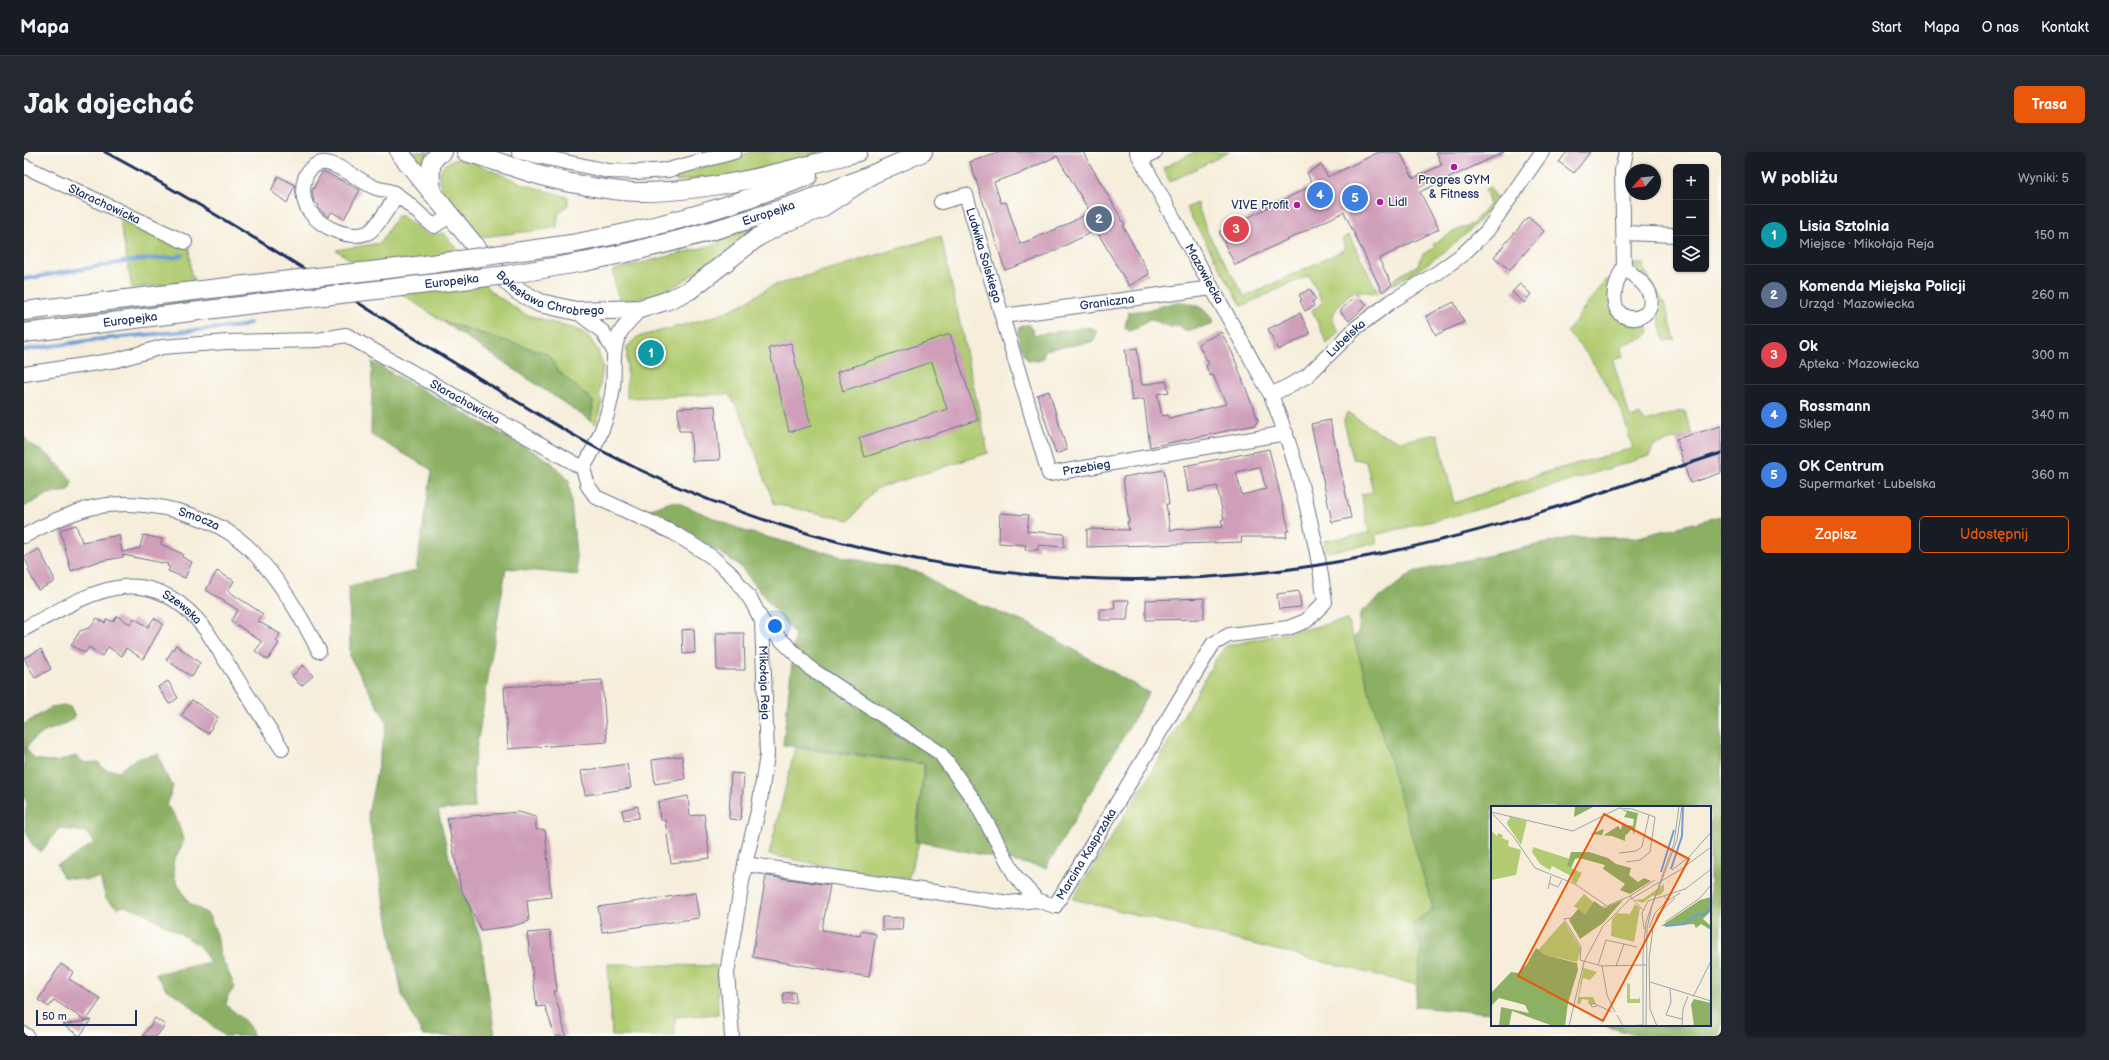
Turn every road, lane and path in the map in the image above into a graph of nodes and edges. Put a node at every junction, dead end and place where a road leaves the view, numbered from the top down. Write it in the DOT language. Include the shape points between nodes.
graph roads {
  1 [pos="399,152"];
  2 [pos="443,152"];
  3 [pos="466,152"];
  4 [pos="519,152"];
  5 [pos="734,152"];
  6 [pos="859,152"];
  7 [pos="922,152"];
  8 [pos="1155,152"];
  9 [pos="1542,152"];
  10 [pos="1616,152"];
  11 [pos="1626,152"];
  12 [pos="488,156"];
  13 [pos="1139,156"];
  14 [pos="24,166"];
  15 [pos="1622,171"];
  16 [pos="869,177"];
  17 [pos="432,193"];
  18 [pos="397,195"];
  19 [pos="941,202"];
  20 [pos="450,216"];
  21 [pos="1624,233"];
  22 [pos="1673,235"];
  23 [pos="185,242"];
  24 [pos="1624,266"];
  25 [pos="1212,288"];
  26 [pos="640,310"];
  27 [pos="24,311"];
  28 [pos="576,311"];
  29 [pos="1003,316"];
  30 [pos="24,333"];
  31 [pos="614,351"];
  32 [pos="24,374"];
  33 [pos="1271,395"];
  34 [pos="1286,434"];
  35 [pos="583,468"];
  36 [pos="24,536"];
  37 [pos="762,621"];
  38 [pos="24,629"];
  39 [pos="319,651"];
  40 [pos="282,749"];
  41 [pos="745,864"];
  42 [pos="1037,900"];
  43 [pos="24,1034"];
  44 [pos="27,1036"];
  45 [pos="732,1036"];
  1 -- 17 [label="main road, Bolesława Chrobrego"];
  2 -- 17 [label="main road" via="432,163 430,169"];
  3 -- 12 [label="main road"];
  4 -- 5 [label="street" via="608,171 638,172 668,170"];
  6 -- 12 [label="main road" via="754,179 640,192 542,177"];
  6 -- 27 [label="main road, Europejka, bridge" via="775,189 724,207 571,244 432,264"];
  7 -- 16 [label="main road"];
  8 -- 13 [label="street"];
  9 -- 33 [label="street, Lubelska" via="1487,231 1463,254 1357,327 1307,376"];
  10 -- 15 [label="street"];
  11 -- 15 [label="street"];
  13 -- 25 [label="street, Mazowiecka"];
  14 -- 23 [label="street, Starachowicka"];
  15 -- 21 [label="street"];
  16 -- 26 [label="main road, Bolesława Chrobrego" via="820,209 784,223 758,237 690,290"];
  16 -- 30 [label="main road, Europejka, bridge" via="729,226 650,248 584,262 506,275"];
  17 -- 20 [label="main road, Bolesława Chrobrego"];
  18 -- 18 [label="street" via="376,188 331,164 321,163 309,170 303,182 304,197 309,211 320,222 345,234 367,233 374,228"];
  18 -- 20 [label="street" via="434,226"];
  19 -- 29 [label="street, Ludwika Solskiego" via="966,195"];
  20 -- 28 [label="main road, Bolesława Chrobrego" via="494,269 518,291 540,303"];
  21 -- 22 [label="street"];
  21 -- 24 [label="street"];
  25 -- 29 [label="street, Graniczna"];
  25 -- 33 [label="street, Mazowiecka"];
  26 -- 28 [label="main road, Bolesława Chrobrego"];
  26 -- 31 [label="street" via="620,333"];
  28 -- 31 [label="street" via="603,332"];
  29 -- 34 [label="street, Przebieg" via="1049,474"];
  31 -- 35 [label="street" via="610,405 599,440"];
  32 -- 35 [label="street, Starachowicka" via="117,360 162,348 227,342 318,340 346,335"];
  33 -- 34 [label="street"];
  34 -- 42 [label="street, Marcina Kasprzaka" via="1320,566 1325,602 1306,621 1288,628 1229,635 1213,644 1054,906"];
  35 -- 37 [label="street, Mikołaja Reja" via="588,486 596,497 674,533 712,557 732,575 751,600"];
  36 -- 39 [label="street, Smocza" via="76,512 108,505 136,505 193,515 222,527 250,549 273,574"];
  37 -- 41 [label="street, Mikołaja Reja" via="767,755 759,807"];
  37 -- 42 [label="street, Marcina Kasprzaka" via="811,669 940,753 976,803 1016,877"];
  38 -- 40 [label="street, Szewska" via="83,597 106,589 122,586 154,590 172,598 192,613 206,630"];
  41 -- 42 [label="street" via="1008,903"];
  41 -- 45 [label="street, Mikołaja Reja" via="727,973"];
  43 -- 44 [label="street"];
}
